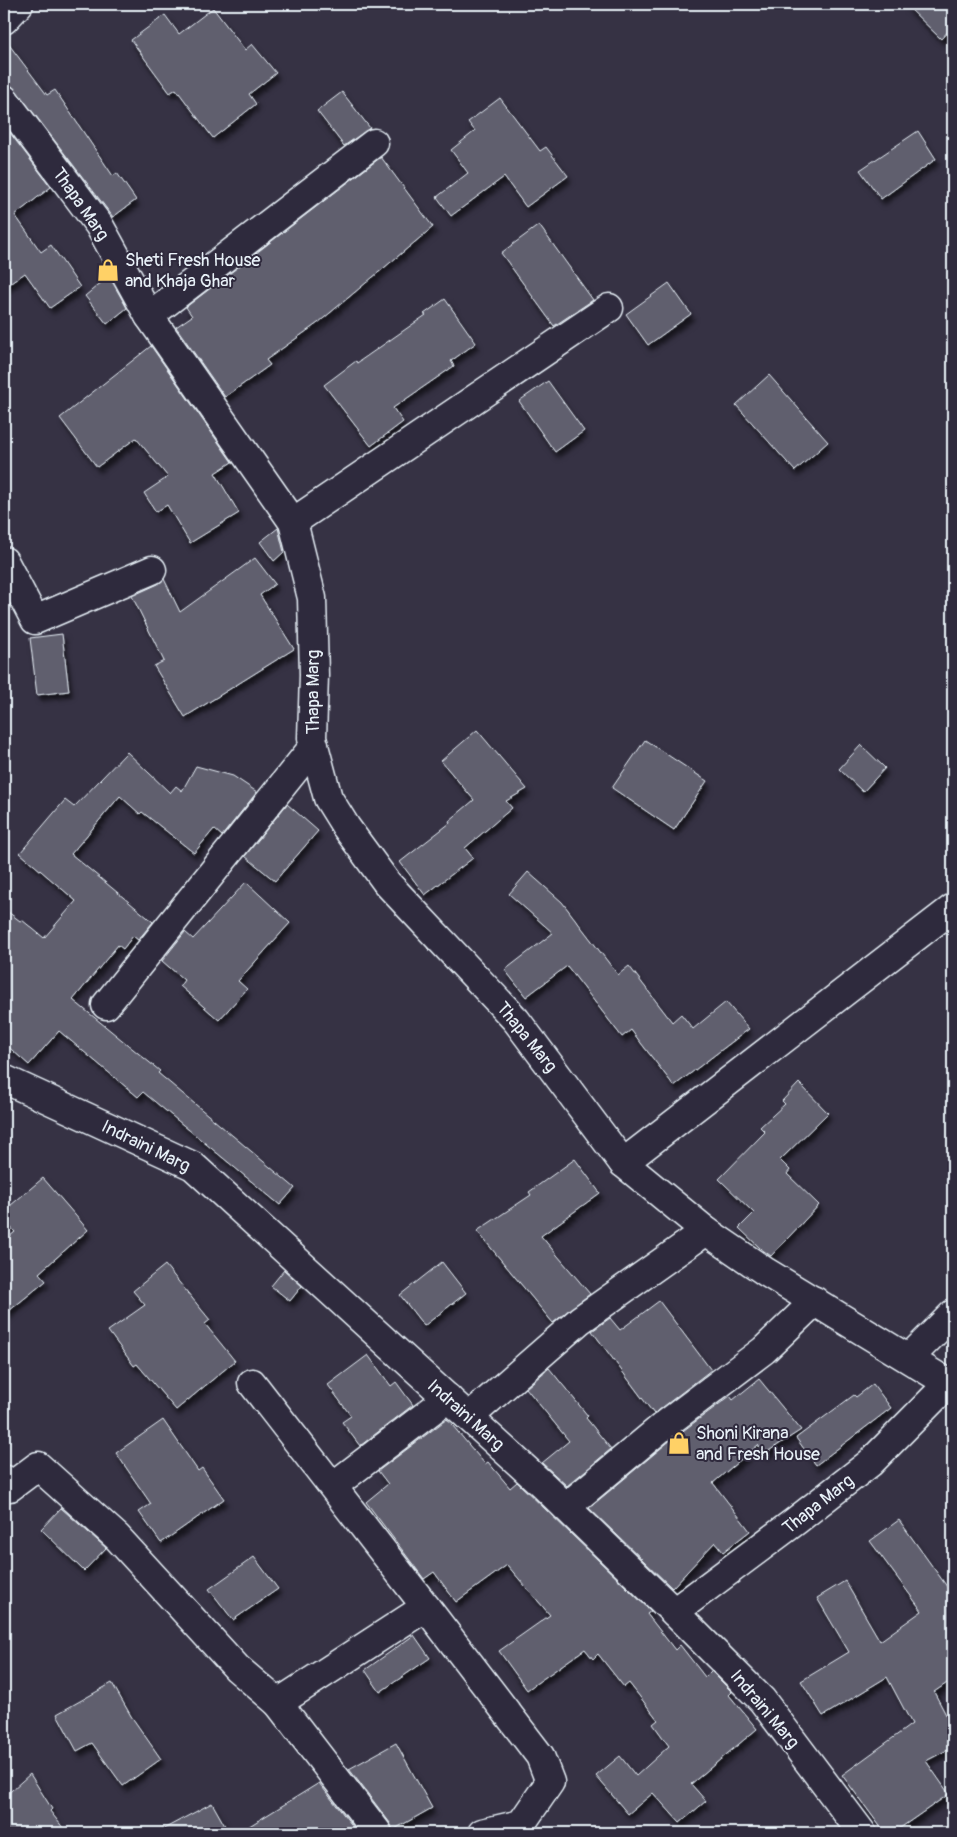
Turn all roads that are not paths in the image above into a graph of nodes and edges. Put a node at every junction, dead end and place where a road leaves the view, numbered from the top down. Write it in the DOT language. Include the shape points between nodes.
graph roads {
  1 [pos="19,4"];
  2 [pos="4,20"];
  3 [pos="4,99"];
  4 [pos="374,144"];
  5 [pos="609,308"];
  6 [pos="149,316"];
  7 [pos="293,522"];
  8 [pos="4,560"];
  9 [pos="152,570"];
  10 [pos="314,746"];
  11 [pos="953,908"];
  12 [pos="106,1005"];
  13 [pos="4,1079"];
  14 [pos="623,1163"];
  15 [pos="706,1231"];
  16 [pos="815,1301"];
  17 [pos="953,1314"];
  18 [pos="909,1358"];
  19 [pos="252,1383"];
  20 [pos="951,1384"];
  21 [pos="448,1398"];
  22 [pos="469,1417"];
  23 [pos="4,1479"];
  24 [pos="332,1486"];
  25 [pos="566,1507"];
  26 [pos="426,1607"];
  27 [pos="674,1612"];
  28 [pos="278,1703"];
  29 [pos="523,1829"];
  30 [pos="378,1833"];
  31 [pos="482,1833"];
  32 [pos="862,1833"];
  1 -- 2 [label="street"];
  3 -- 6 [label="street, Thapa Marg" via="98,225"];
  4 -- 6 [label="street"];
  5 -- 7 [label="street"];
  6 -- 7 [label="street, Thapa Marg"];
  7 -- 10 [label="street, Thapa Marg" via="312,598"];
  8 -- 9 [label="street" via="35,620"];
  10 -- 12 [label="street"];
  10 -- 14 [label="street, Thapa Marg" via="328,798 387,884 516,1020"];
  11 -- 14 [label="street"];
  13 -- 21 [label="street, Indraini Marg" via="193,1166"];
  14 -- 15 [label="street, Thapa Marg"];
  15 -- 16 [label="street, Thapa Marg"];
  15 -- 22 [label="street" via="580,1320"];
  16 -- 18 [label="street, Thapa Marg"];
  16 -- 25 [label="street" via="764,1350 662,1427"];
  17 -- 18 [label="street"];
  18 -- 20 [label="street, Thapa Marg"];
  19 -- 24 [label="street"];
  20 -- 27 [label="street, Thapa Marg" via="870,1463"];
  21 -- 22 [label="street, Indraini Marg"];
  21 -- 24 [label="street"];
  22 -- 25 [label="street, Indraini Marg"];
  23 -- 28 [label="street" via="10,1487 38,1466 117,1537 237,1668"];
  24 -- 26 [label="street"];
  25 -- 27 [label="street, Indraini Marg"];
  26 -- 28 [label="street"];
  26 -- 29 [label="street" via="540,1756 550,1782"];
  27 -- 32 [label="street, Indraini Marg" via="762,1700"];
  28 -- 30 [label="street"];
  29 -- 31 [label="street"];
}
